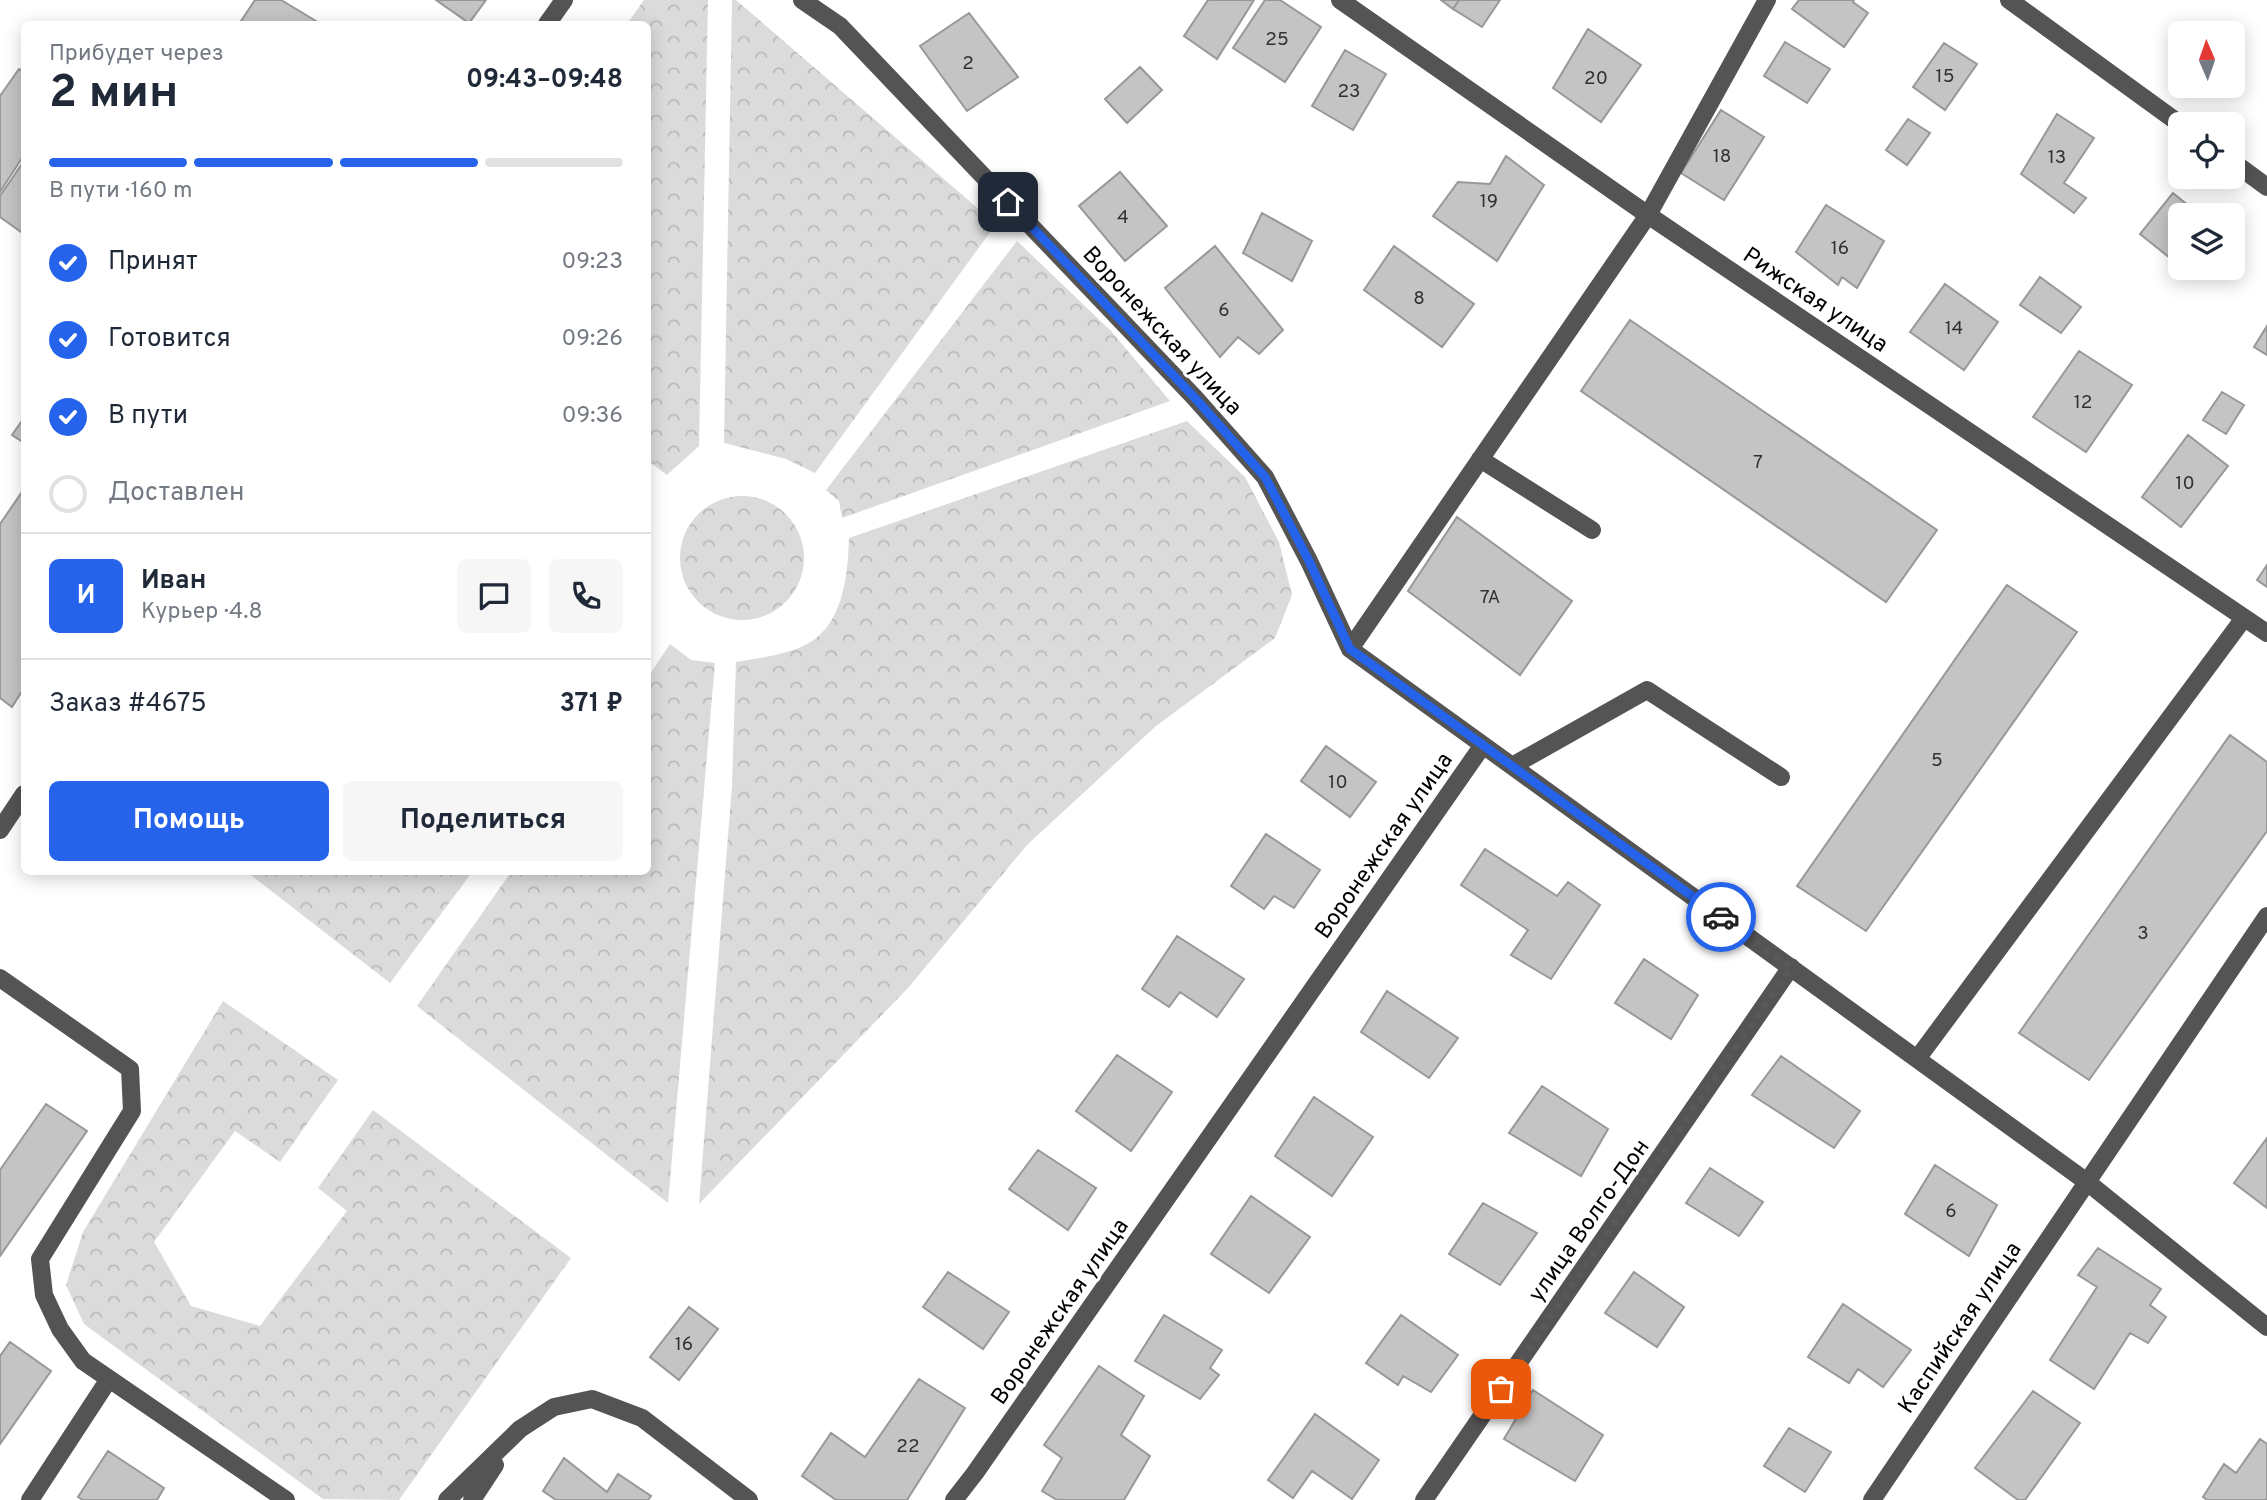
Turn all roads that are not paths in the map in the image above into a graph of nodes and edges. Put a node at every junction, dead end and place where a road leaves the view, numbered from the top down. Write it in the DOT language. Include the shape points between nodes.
graph roads {
  1 [pos="564,0"];
  2 [pos="802,0"];
  3 [pos="1340,0"];
  4 [pos="1767,0"];
  5 [pos="2008,0"];
  6 [pos="549,21"];
  7 [pos="2168,115"];
  8 [pos="2245,171"];
  9 [pos="2267,187"];
  10 [pos="1648,215"];
  11 [pos="1480,459"];
  12 [pos="1592,530"];
  13 [pos="2244,618"];
  14 [pos="2267,634"];
  15 [pos="1350,649"];
  16 [pos="1483,745"];
  17 [pos="1512,766"];
  18 [pos="1781,777"];
  19 [pos="21,799"];
  20 [pos="0,831"];
  21 [pos="2267,916"];
  22 [pos="1791,967"];
  23 [pos="0,978"];
  24 [pos="1917,1059"];
  25 [pos="2087,1182"];
  26 [pos="2267,1327"];
  27 [pos="109,1379"];
  28 [pos="520,1429"];
  29 [pos="30,1500"];
  30 [pos="286,1500"];
  31 [pos="447,1500"];
  32 [pos="472,1500"];
  33 [pos="749,1500"];
  34 [pos="954,1500"];
  35 [pos="1424,1500"];
  36 [pos="1872,1500"];
  1 -- 6 [label="street"];
  2 -- 15 [label="street, Воронежская улица" via="840,26 1265,477"];
  3 -- 10 [label="street, Рижская улица"];
  4 -- 10 [label="street"];
  5 -- 7 [label="street"];
  8 -- 9 [label="street"];
  10 -- 11 [label="street"];
  10 -- 13 [label="street, Рижская улица"];
  11 -- 12 [label="street"];
  11 -- 15 [label="street"];
  13 -- 14 [label="street, Рижская улица"];
  13 -- 24 [label="street"];
  15 -- 16 [label="street, Воронежская улица"];
  16 -- 17 [label="street"];
  16 -- 34 [label="street, Воронежская улица"];
  17 -- 18 [label="street" via="1647,690"];
  17 -- 22 [label="street"];
  19 -- 20 [label="street"];
  21 -- 25 [label="street, Каспийская улица"];
  22 -- 24 [label="street"];
  22 -- 35 [label="street, улица Волго-Дон"];
  23 -- 27 [label="street" via="130,1069 132,1111 40,1259 44,1294 60,1329 83,1361"];
  24 -- 25 [label="street"];
  25 -- 26 [label="street"];
  25 -- 36 [label="street, Каспийская улица"];
  27 -- 29 [label="street"];
  27 -- 30 [label="street"];
  28 -- 31 [label="street"];
  28 -- 32 [label="street"];
  28 -- 33 [label="street" via="554,1407 592,1399 642,1418"];
}
